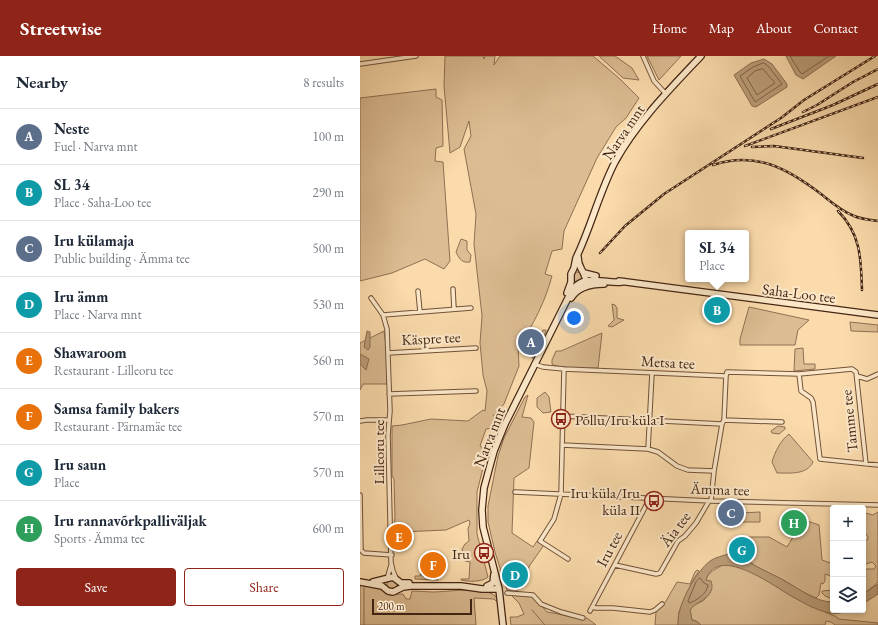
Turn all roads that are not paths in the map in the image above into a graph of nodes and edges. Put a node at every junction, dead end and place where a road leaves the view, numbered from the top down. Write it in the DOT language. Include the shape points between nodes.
graph roads {
  1 [pos="416,56"];
  2 [pos="643,56"];
  3 [pos="701,56"];
  4 [pos="408,57"];
  5 [pos="360,64"];
  6 [pos="666,94"];
  7 [pos="578,253"];
  8 [pos="573,271"];
  9 [pos="582,272"];
  10 [pos="571,280"];
  11 [pos="583,281"];
  12 [pos="614,282"];
  13 [pos="622,282"];
  14 [pos="577,284"];
  15 [pos="453,288"];
  16 [pos="418,291"];
  17 [pos="372,298"];
  18 [pos="471,308"];
  19 [pos="454,309"];
  20 [pos="420,312"];
  21 [pos="383,315"];
  22 [pos="560,315"];
  23 [pos="878,315"];
  24 [pos="547,338"];
  25 [pos="476,348"];
  26 [pos="388,353"];
  27 [pos="534,364"];
  28 [pos="564,369"];
  29 [pos="652,373"];
  30 [pos="799,374"];
  31 [pos="878,374"];
  32 [pos="726,376"];
  33 [pos="857,376"];
  34 [pos="476,391"];
  35 [pos="389,394"];
  36 [pos="562,416"];
  37 [pos="389,420"];
  38 [pos="724,420"];
  39 [pos="649,421"];
  40 [pos="360,422"];
  41 [pos="782,422"];
  42 [pos="722,424"];
  43 [pos="562,445"];
  44 [pos="648,449"];
  45 [pos="866,464"];
  46 [pos="878,465"];
  47 [pos="714,471"];
  48 [pos="515,492"];
  49 [pos="560,494"];
  50 [pos="360,495"];
  51 [pos="650,498"];
  52 [pos="710,501"];
  53 [pos="866,505"];
  54 [pos="878,505"];
  55 [pos="830,506"];
  56 [pos="489,550"];
  57 [pos="392,555"];
  58 [pos="568,559"];
  59 [pos="392,562"];
  60 [pos="614,565"];
  61 [pos="493,566"];
  62 [pos="387,578"];
  63 [pos="400,581"];
  64 [pos="360,582"];
  65 [pos="368,583"];
  66 [pos="429,586"];
  67 [pos="385,587"];
  68 [pos="484,587"];
  69 [pos="397,590"];
  70 [pos="503,592"];
  71 [pos="501,604"];
  72 [pos="662,604"];
  73 [pos="592,607"];
  74 [pos="590,611"];
  75 [pos="583,618"];
  76 [pos="504,625"];
  1 -- 4 [label="street"];
  2 -- 6 [label="street" via="654,82"];
  3 -- 6 [label="main road, Narva mnt"];
  4 -- 5 [label="street"];
  6 -- 7 [label="main road, Narva mnt" via="637,128 615,163"];
  7 -- 8 [label="main road, Narva mnt"];
  7 -- 9 [label="main road"];
  8 -- 9 [label="main road" via="577,269"];
  8 -- 10 [label="main road, Narva mnt" via="570,274"];
  9 -- 11 [label="main road" via="585,277"];
  9 -- 13 [label="main road, Saha-Loo tee"];
  10 -- 14 [label="main road"];
  10 -- 24 [label="main road, Narva mnt"];
  11 -- 12 [label="main road, Saha-Loo tee" via="591,279"];
  11 -- 14 [label="main road"];
  12 -- 13 [label="main road, Saha-Loo tee"];
  12 -- 22 [label="main road" via="594,284 580,289 572,296"];
  13 -- 23 [label="main road, Saha-Loo tee"];
  14 -- 22 [label="main road, Narva mnt"];
  15 -- 19 [label="street"];
  16 -- 20 [label="street"];
  17 -- 21 [label="street, Lilleoru tee"];
  18 -- 19 [label="street"];
  19 -- 20 [label="street"];
  20 -- 21 [label="street"];
  21 -- 26 [label="street, Lilleoru tee"];
  22 -- 24 [label="main road, Narva mnt"];
  24 -- 27 [label="main road, Narva mnt"];
  25 -- 26 [label="street, Käspre tee"];
  26 -- 35 [label="street, Lilleoru tee"];
  27 -- 28 [label="street, Metsa tee"];
  27 -- 56 [label="main road, Narva mnt" via="505,424 486,476 482,515"];
  28 -- 29 [label="street, Metsa tee"];
  28 -- 36 [label="street"];
  29 -- 32 [label="street, Metsa tee"];
  29 -- 39 [label="street"];
  30 -- 32 [label="street, Metsa tee" via="727,372"];
  30 -- 33 [label="street, Metsa tee" via="852,369"];
  30 -- 45 [label="street" via="801,392 813,402 820,459"];
  31 -- 33 [label="street, Metsa tee" via="867,379"];
  32 -- 38 [label="street, Äia tee"];
  33 -- 45 [label="street, Tamme tee"];
  34 -- 35 [label="street"];
  35 -- 37 [label="street, Lilleoru tee"];
  36 -- 39 [label="street"];
  36 -- 43 [label="street"];
  37 -- 40 [label="street"];
  37 -- 57 [label="street, Lilleoru tee"];
  38 -- 41 [label="street"];
  38 -- 42 [label="street, Äia tee"];
  39 -- 42 [label="street"];
  39 -- 44 [label="street"];
  42 -- 47 [label="street, Äia tee"];
  43 -- 44 [label="street"];
  43 -- 49 [label="street"];
  44 -- 47 [label="street" via="688,470"];
  45 -- 46 [label="street"];
  47 -- 52 [label="street, Äia tee"];
  48 -- 49 [label="street, Ämma tee"];
  49 -- 51 [label="street, Ämma tee"];
  49 -- 58 [label="street" via="554,519 540,541"];
  50 -- 57 [label="street" via="361,550 364,553"];
  51 -- 52 [label="street, Ämma tee"];
  51 -- 60 [label="street, Iru tee"];
  52 -- 55 [label="street, Ämma tee"];
  52 -- 60 [label="street, Äia tee" via="696,523 678,541 660,573"];
  53 -- 54 [label="street, Ämma tee"];
  56 -- 61 [label="main road, Narva mnt"];
  56 -- 70 [label="main road, Narva mnt"];
  57 -- 59 [label="street, Lilleoru tee"];
  59 -- 62 [label="street, Lilleoru tee"];
  59 -- 63 [label="street, Lilleoru tee" via="392,571"];
  60 -- 73 [label="street, Iru tee"];
  61 -- 68 [label="main road" via="494,580"];
  61 -- 70 [label="main road, Narva mnt"];
  62 -- 63 [label="main road" via="393,577"];
  62 -- 65 [label="main road"];
  62 -- 67 [label="main road"];
  63 -- 66 [label="main road"];
  63 -- 69 [label="main road"];
  64 -- 65 [label="main road"];
  65 -- 67 [label="main road"];
  66 -- 68 [label="main road"];
  66 -- 69 [label="main road" via="406,586"];
  67 -- 69 [label="main road" via="390,591"];
  68 -- 70 [label="main road"];
  68 -- 71 [label="main road" via="496,594"];
  70 -- 71 [label="main road, Narva mnt"];
  70 -- 75 [label="street" via="533,595 541,604"];
  70 -- 76 [label="main road, Narva mnt"];
  71 -- 76 [label="main road, Narva mnt"];
  72 -- 73 [label="street" via="650,612"];
  73 -- 74 [label="street, Iru tee"];
}
